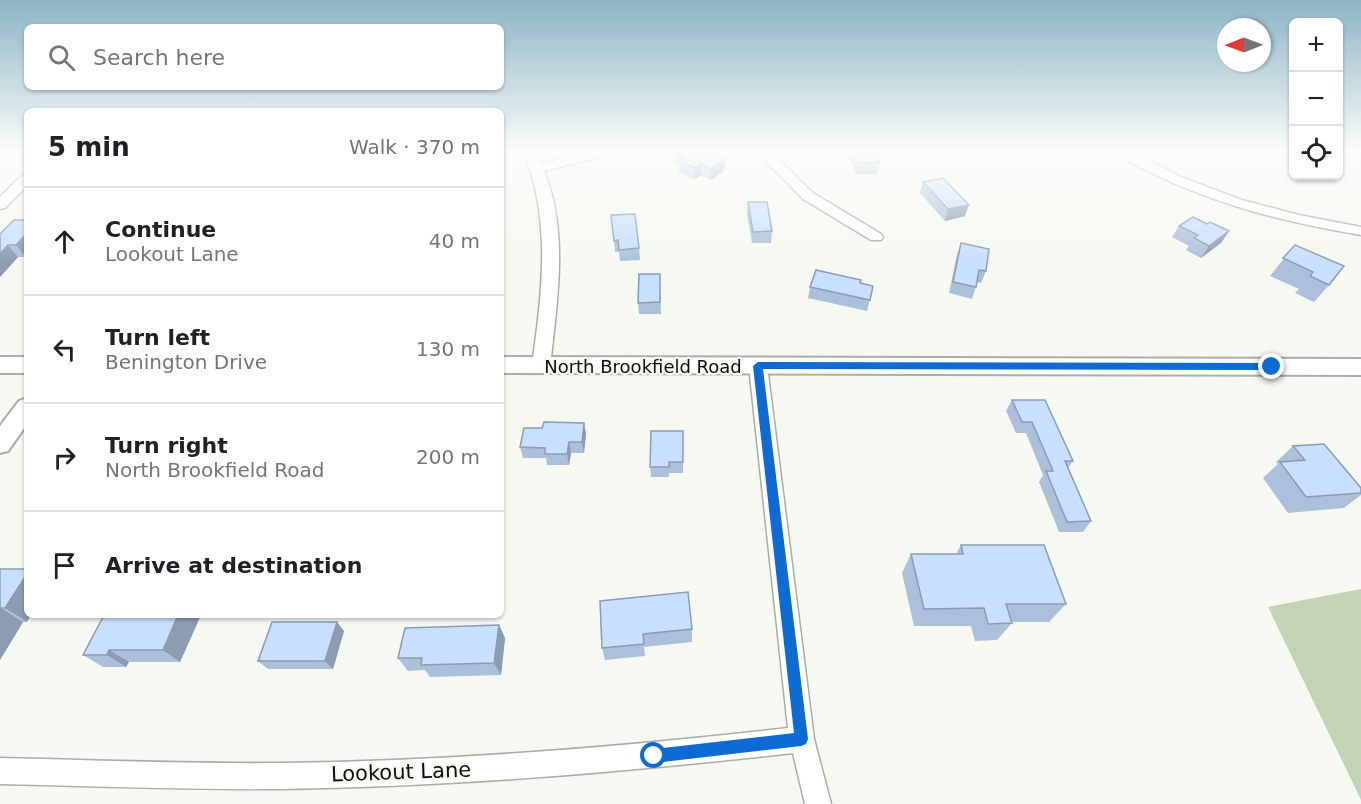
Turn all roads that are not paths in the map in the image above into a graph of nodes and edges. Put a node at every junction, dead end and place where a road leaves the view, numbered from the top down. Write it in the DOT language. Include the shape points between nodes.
graph roads {
  1 [pos="16,189"];
  2 [pos="540,189"];
  3 [pos="800,189"];
  4 [pos="1201,189"];
  5 [pos="0,205"];
  6 [pos="1361,231"];
  7 [pos="876,237"];
  8 [pos="0,365"];
  9 [pos="24,365"];
  10 [pos="504,365"];
  11 [pos="541,366"];
  12 [pos="758,366"];
  13 [pos="1361,367"];
  14 [pos="24,411"];
  15 [pos="0,444"];
  16 [pos="801,739"];
  17 [pos="0,771"];
  18 [pos="819,804"];
  1 -- 5 [label="street"];
  2 -- 11 [label="street" via="548,224 550,269"];
  3 -- 7 [label="street"];
  4 -- 6 [label="street" via="1283,215"];
  8 -- 9 [label="street"];
  10 -- 11 [label="street, North Brookfield Road"];
  11 -- 12 [label="street, North Brookfield Road"];
  12 -- 13 [label="street, North Brookfield Road"];
  12 -- 16 [label="street"];
  14 -- 15 [label="street"];
  16 -- 17 [label="street, Lookout Lane" via="496,768 344,774"];
  16 -- 18 [label="street"];
}
